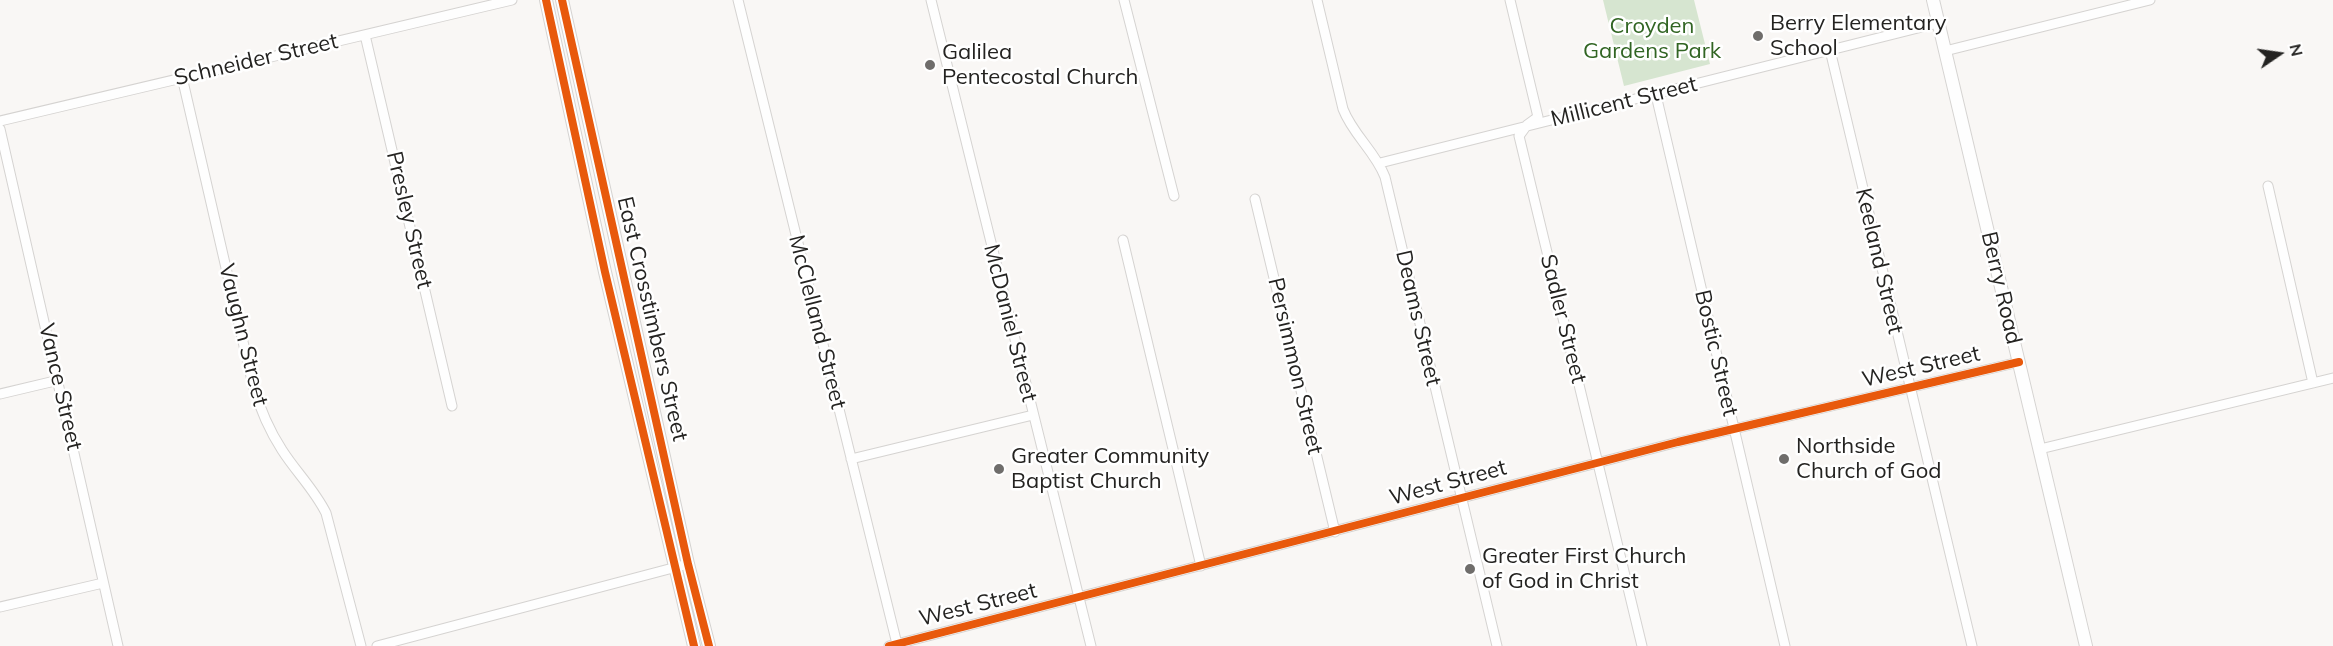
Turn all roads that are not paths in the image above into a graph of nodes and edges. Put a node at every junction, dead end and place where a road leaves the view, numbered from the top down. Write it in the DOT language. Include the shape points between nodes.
graph roads {
  1 [pos="512,0"];
  2 [pos="546,0"];
  3 [pos="562,0"];
  4 [pos="738,0"];
  5 [pos="931,0"];
  6 [pos="1124,0"];
  7 [pos="1317,0"];
  8 [pos="1510,0"];
  9 [pos="1933,0"];
  10 [pos="2150,0"];
  11 [pos="1938,23"];
  12 [pos="365,34"];
  13 [pos="1830,50"];
  14 [pos="1945,51"];
  15 [pos="182,77"];
  16 [pos="1656,95"];
  17 [pos="584,96"];
  18 [pos="567,98"];
  19 [pos="0,121"];
  20 [pos="1527,125"];
  21 [pos="0,129"];
  22 [pos="1380,163"];
  23 [pos="2268,186"];
  24 [pos="1174,196"];
  25 [pos="1255,199"];
  26 [pos="1123,240"];
  27 [pos="621,262"];
  28 [pos="604,266"];
  29 [pos="2019,362"];
  30 [pos="2333,378"];
  31 [pos="59,380"];
  32 [pos="2313,383"];
  33 [pos="1909,388"];
  34 [pos="0,394"];
  35 [pos="452,406"];
  36 [pos="655,413"];
  37 [pos="1033,415"];
  38 [pos="638,417"];
  39 [pos="1733,429"];
  40 [pos="2040,449"];
  41 [pos="851,459"];
  42 [pos="1598,464"];
  43 [pos="1461,497"];
  44 [pos="1335,532"];
  45 [pos="688,564"];
  46 [pos="1202,566"];
  47 [pos="675,568"];
  48 [pos="103,583"];
  49 [pos="1079,597"];
  50 [pos="0,607"];
  51 [pos="893,645"];
  52 [pos="118,646"];
  53 [pos="361,646"];
  54 [pos="377,646"];
  55 [pos="694,646"];
  56 [pos="709,646"];
  57 [pos="1091,646"];
  58 [pos="1497,646"];
  59 [pos="1641,646"];
  60 [pos="1785,646"];
  61 [pos="1972,646"];
  62 [pos="2086,646"];
  1 -- 12 [label="street, Schneider Street"];
  2 -- 18 [label="main road, East Crosstimbers Street"];
  3 -- 17 [label="main road, East Crosstimbers Street"];
  4 -- 41 [label="street, McClelland Street"];
  5 -- 37 [label="street, McDaniel Street"];
  6 -- 24 [label="street"];
  7 -- 22 [label="street, Deams Street" via="1349,125"];
  8 -- 20 [label="street, Sadler Street" via="1538,117"];
  9 -- 11 [label="main road, Berry Road"];
  10 -- 14 [label="street"];
  11 -- 13 [label="street, Millicent Street"];
  11 -- 14 [label="main road, Berry Road"];
  12 -- 15 [label="street, Schneider Street"];
  12 -- 35 [label="street, Presley Street"];
  13 -- 16 [label="street, Millicent Street"];
  13 -- 33 [label="street, Keeland Street"];
  14 -- 29 [label="main road, Berry Road"];
  15 -- 19 [label="street, Schneider Street"];
  15 -- 53 [label="street, Vaughn Street" via="252,385 271,432 326,513"];
  16 -- 20 [label="street, Millicent Street"];
  16 -- 39 [label="street, Bostic Street"];
  17 -- 18 [label="main road"];
  17 -- 27 [label="main road, East Crosstimbers Street"];
  18 -- 28 [label="main road, East Crosstimbers Street"];
  20 -- 22 [label="street, Millicent Street"];
  20 -- 42 [label="street, Sadler Street" via="1519,136"];
  21 -- 31 [label="street, Vance Street"];
  22 -- 43 [label="street, Deams Street"];
  23 -- 32 [label="street"];
  25 -- 44 [label="street, Persimmon Street"];
  26 -- 46 [label="street"];
  27 -- 28 [label="main road"];
  27 -- 36 [label="main road, East Crosstimbers Street"];
  28 -- 38 [label="main road, East Crosstimbers Street"];
  29 -- 33 [label="street, West Street"];
  29 -- 40 [label="main road, Berry Road"];
  30 -- 32 [label="street"];
  31 -- 34 [label="street"];
  31 -- 48 [label="street, Vance Street"];
  32 -- 40 [label="street"];
  33 -- 39 [label="street, West Street"];
  33 -- 61 [label="street, Keeland Street"];
  36 -- 38 [label="main road"];
  36 -- 45 [label="main road, East Crosstimbers Street"];
  37 -- 41 [label="street"];
  37 -- 49 [label="street, McDaniel Street"];
  38 -- 47 [label="main road, East Crosstimbers Street"];
  39 -- 42 [label="street, West Street"];
  39 -- 60 [label="street, Bostic Street"];
  40 -- 62 [label="main road, Berry Road"];
  41 -- 51 [label="street, McClelland Street"];
  42 -- 43 [label="street, West Street"];
  42 -- 59 [label="street, Sadler Street"];
  43 -- 44 [label="street, West Street"];
  43 -- 58 [label="street, Deams Street"];
  44 -- 46 [label="street, West Street"];
  45 -- 47 [label="street"];
  45 -- 56 [label="main road, East Crosstimbers Street"];
  46 -- 49 [label="street, West Street"];
  47 -- 54 [label="street"];
  47 -- 55 [label="main road, East Crosstimbers Street"];
  48 -- 50 [label="street"];
  48 -- 52 [label="street, Vance Street"];
  49 -- 51 [label="street, West Street"];
  49 -- 57 [label="street, McDaniel Street"];
}
